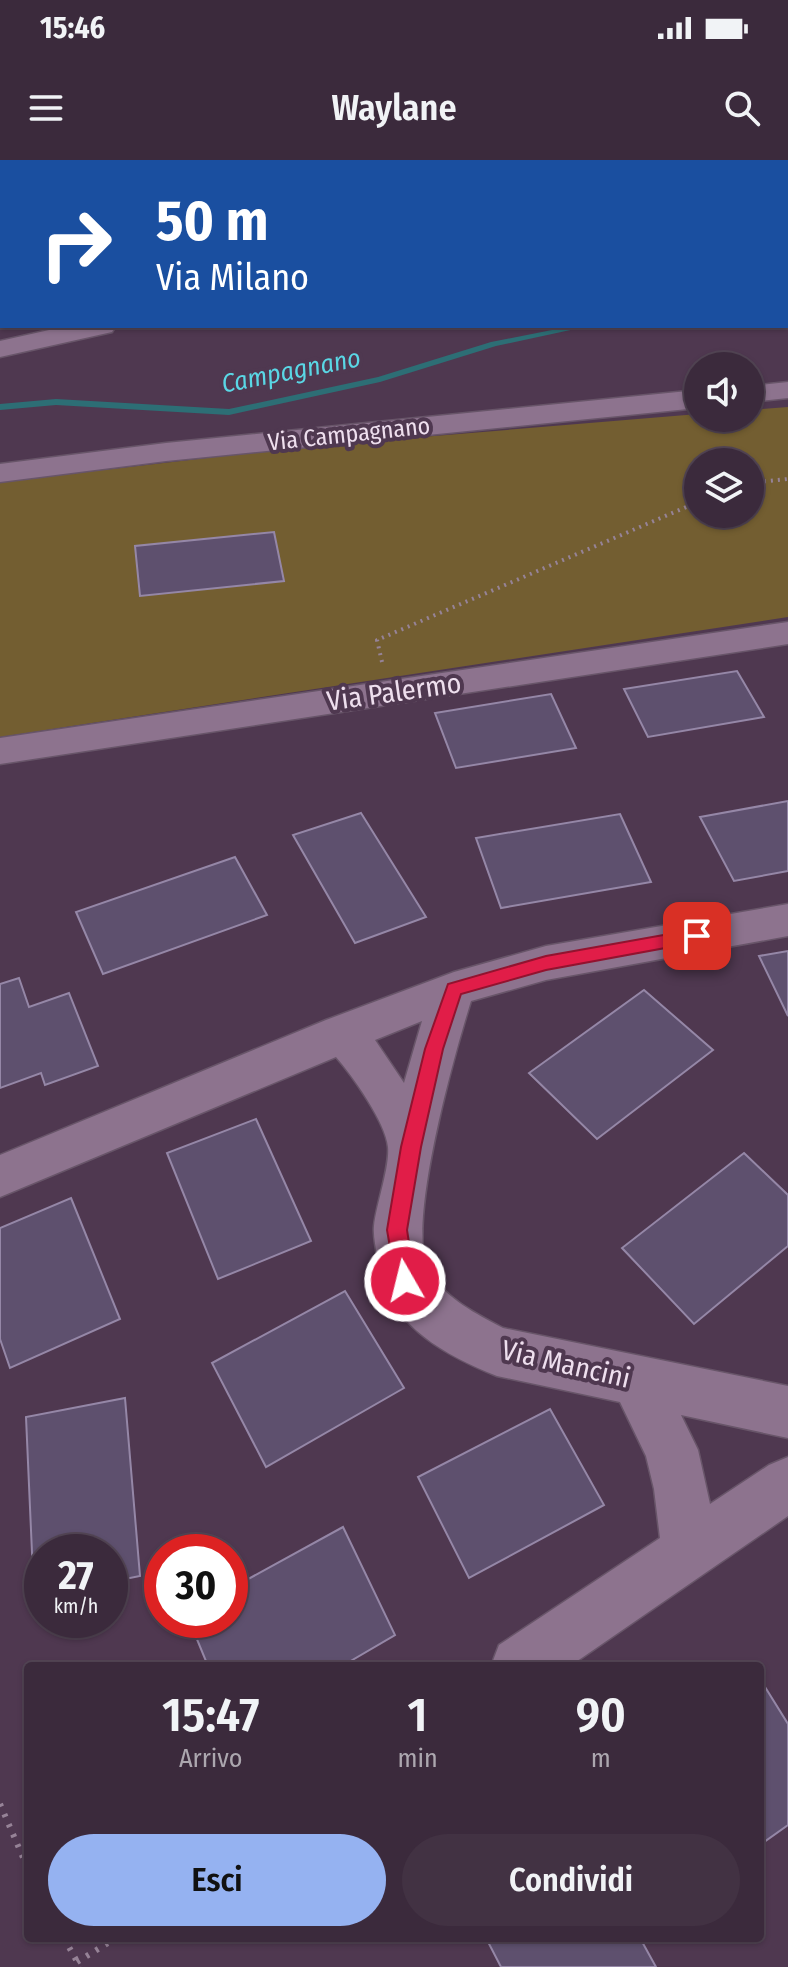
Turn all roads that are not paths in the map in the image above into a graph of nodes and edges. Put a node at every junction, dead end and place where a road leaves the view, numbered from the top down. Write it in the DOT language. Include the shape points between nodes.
graph roads {
  1 [pos="94,328"];
  2 [pos="0,349"];
  3 [pos="788,390"];
  4 [pos="764,393"];
  5 [pos="684,400"];
  6 [pos="0,473"];
  7 [pos="788,633"];
  8 [pos="0,751"];
  9 [pos="788,920"];
  10 [pos="454,989"];
  11 [pos="341,1033"];
  12 [pos="411,1147"];
  13 [pos="0,1176"];
  14 [pos="636,1380"];
  15 [pos="788,1412"];
  16 [pos="788,1484"];
  17 [pos="689,1551"];
  18 [pos="526,1662"];
  1 -- 2 [label="street"];
  3 -- 4 [label="street"];
  5 -- 6 [label="street, Via Campagnano"];
  7 -- 8 [label="street, Via Palermo"];
  9 -- 10 [label="street" via="546,963"];
  10 -- 11 [label="street"];
  10 -- 12 [label="street, Via Mancini"];
  11 -- 12 [label="street" via="385,1086"];
  11 -- 13 [label="street"];
  12 -- 14 [label="street, Via Mancini" via="397,1230 405,1281 444,1324 497,1351"];
  14 -- 15 [label="street, Via Mancini"];
  14 -- 17 [label="street" via="671,1450"];
  16 -- 17 [label="street"];
  17 -- 18 [label="street"];
}
